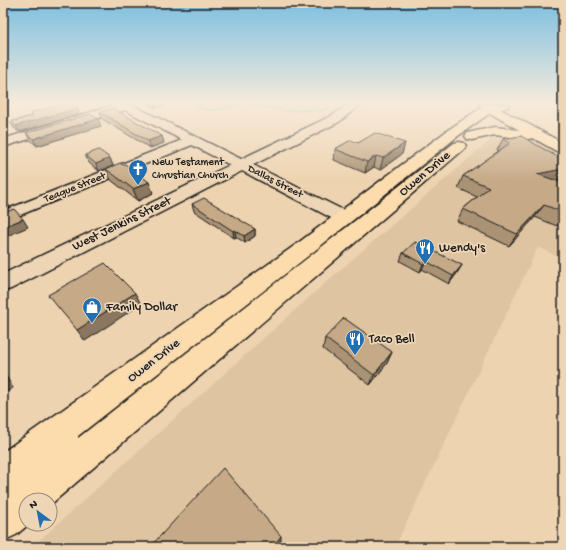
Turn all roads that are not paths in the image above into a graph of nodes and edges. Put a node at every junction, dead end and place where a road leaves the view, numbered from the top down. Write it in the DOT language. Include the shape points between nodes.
graph roads {
  1 [pos="45,130"];
  2 [pos="172,130"];
  3 [pos="313,130"];
  4 [pos="458,130"];
  5 [pos="477,130"];
  6 [pos="535,130"];
  7 [pos="472,136"];
  8 [pos="192,140"];
  9 [pos="3,143"];
  10 [pos="559,143"];
  11 [pos="241,164"];
  12 [pos="3,217"];
  13 [pos="343,217"];
  14 [pos="3,283"];
  15 [pos="228,336"];
  16 [pos="119,388"];
  17 [pos="3,473"];
  18 [pos="39,492"];
  19 [pos="3,495"];
  20 [pos="18,510"];
  21 [pos="3,522"];
  1 -- 9 [label="street"];
  2 -- 8 [label="street, Dallas Street"];
  3 -- 11 [label="street, West Jenkins Street"];
  4 -- 13 [label="highway, Owen Drive"];
  5 -- 7 [label="highway, Owen Drive"];
  6 -- 10 [label="highway"];
  7 -- 10 [label="highway" via="507,131"];
  7 -- 15 [label="highway, Owen Drive"];
  8 -- 11 [label="street, Dallas Street"];
  8 -- 12 [label="street, Teague Street"];
  11 -- 13 [label="street, Dallas Street"];
  11 -- 14 [label="street, West Jenkins Street"];
  13 -- 15 [label="highway" via="350,221 350,225 231,319 227,325"];
  13 -- 16 [label="highway, Owen Drive"];
  15 -- 18 [label="highway, Owen Drive"];
  16 -- 17 [label="highway, Owen Drive"];
  16 -- 19 [label="highway" via="100,416"];
  20 -- 21 [label="highway"];
}
